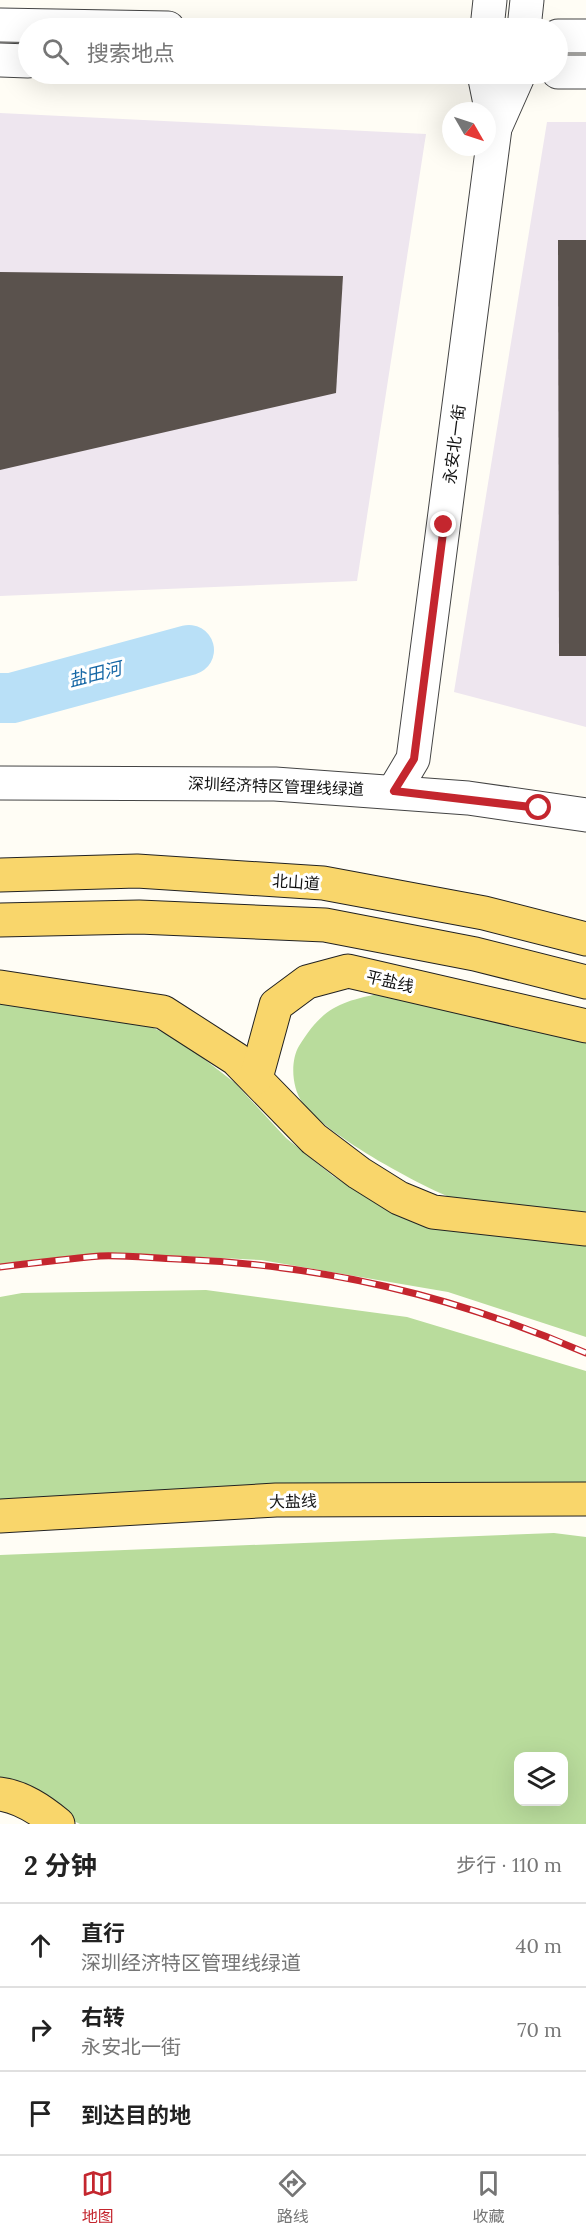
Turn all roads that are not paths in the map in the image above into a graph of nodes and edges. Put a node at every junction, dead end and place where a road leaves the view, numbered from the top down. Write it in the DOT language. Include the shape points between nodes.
graph roads {
  1 [pos="490,0"];
  2 [pos="527,0"];
  3 [pos="488,18"];
  4 [pos="525,18"];
  5 [pos="0,25"];
  6 [pos="18,25"];
  7 [pos="568,36"];
  8 [pos="586,36"];
  9 [pos="0,60"];
  10 [pos="18,61"];
  11 [pos="568,72"];
  12 [pos="586,72"];
  13 [pos="486,84"];
  14 [pos="515,84"];
  15 [pos="490,102"];
  16 [pos="496,126"];
  17 [pos="491,156"];
  18 [pos="0,783"];
  19 [pos="394,791"];
  20 [pos="586,814"];
  21 [pos="0,875"];
  22 [pos="0,920"];
  23 [pos="586,939"];
  24 [pos="586,982"];
  25 [pos="0,987"];
  26 [pos="586,1026"];
  27 [pos="256,1078"];
  28 [pos="586,1229"];
  29 [pos="586,1499"];
  30 [pos="0,1516"];
  31 [pos="0,1794"];
  32 [pos="58,1824"];
  1 -- 3 [label="street"];
  2 -- 4 [label="street"];
  5 -- 6 [label="street"];
  7 -- 8 [label="street"];
  9 -- 10 [label="street"];
  11 -- 12 [label="street"];
  13 -- 15 [label="street, 永安北一街"];
  14 -- 16 [label="street, 永安北一街"];
  17 -- 19 [label="street, 永安北一街" via="414,759"];
  18 -- 19 [label="street, 深圳经济特区管理线绿道" via="275,784"];
  19 -- 20 [label="street, 深圳经济特区管理线绿道"];
  21 -- 23 [label="main road, 北山道" via="137,871 323,883 484,913"];
  22 -- 24 [label="main road" via="139,918 325,925 475,954"];
  25 -- 27 [label="main road" via="163,1012 236,1059"];
  26 -- 27 [label="main road, 平盐线" via="348,971 307,982 276,1005"];
  27 -- 28 [label="main road" via="314,1139 399,1198 433,1212"];
  29 -- 30 [label="main road, 大盐线" via="276,1500"];
  31 -- 32 [label="main road" via="42,1810"];
}
